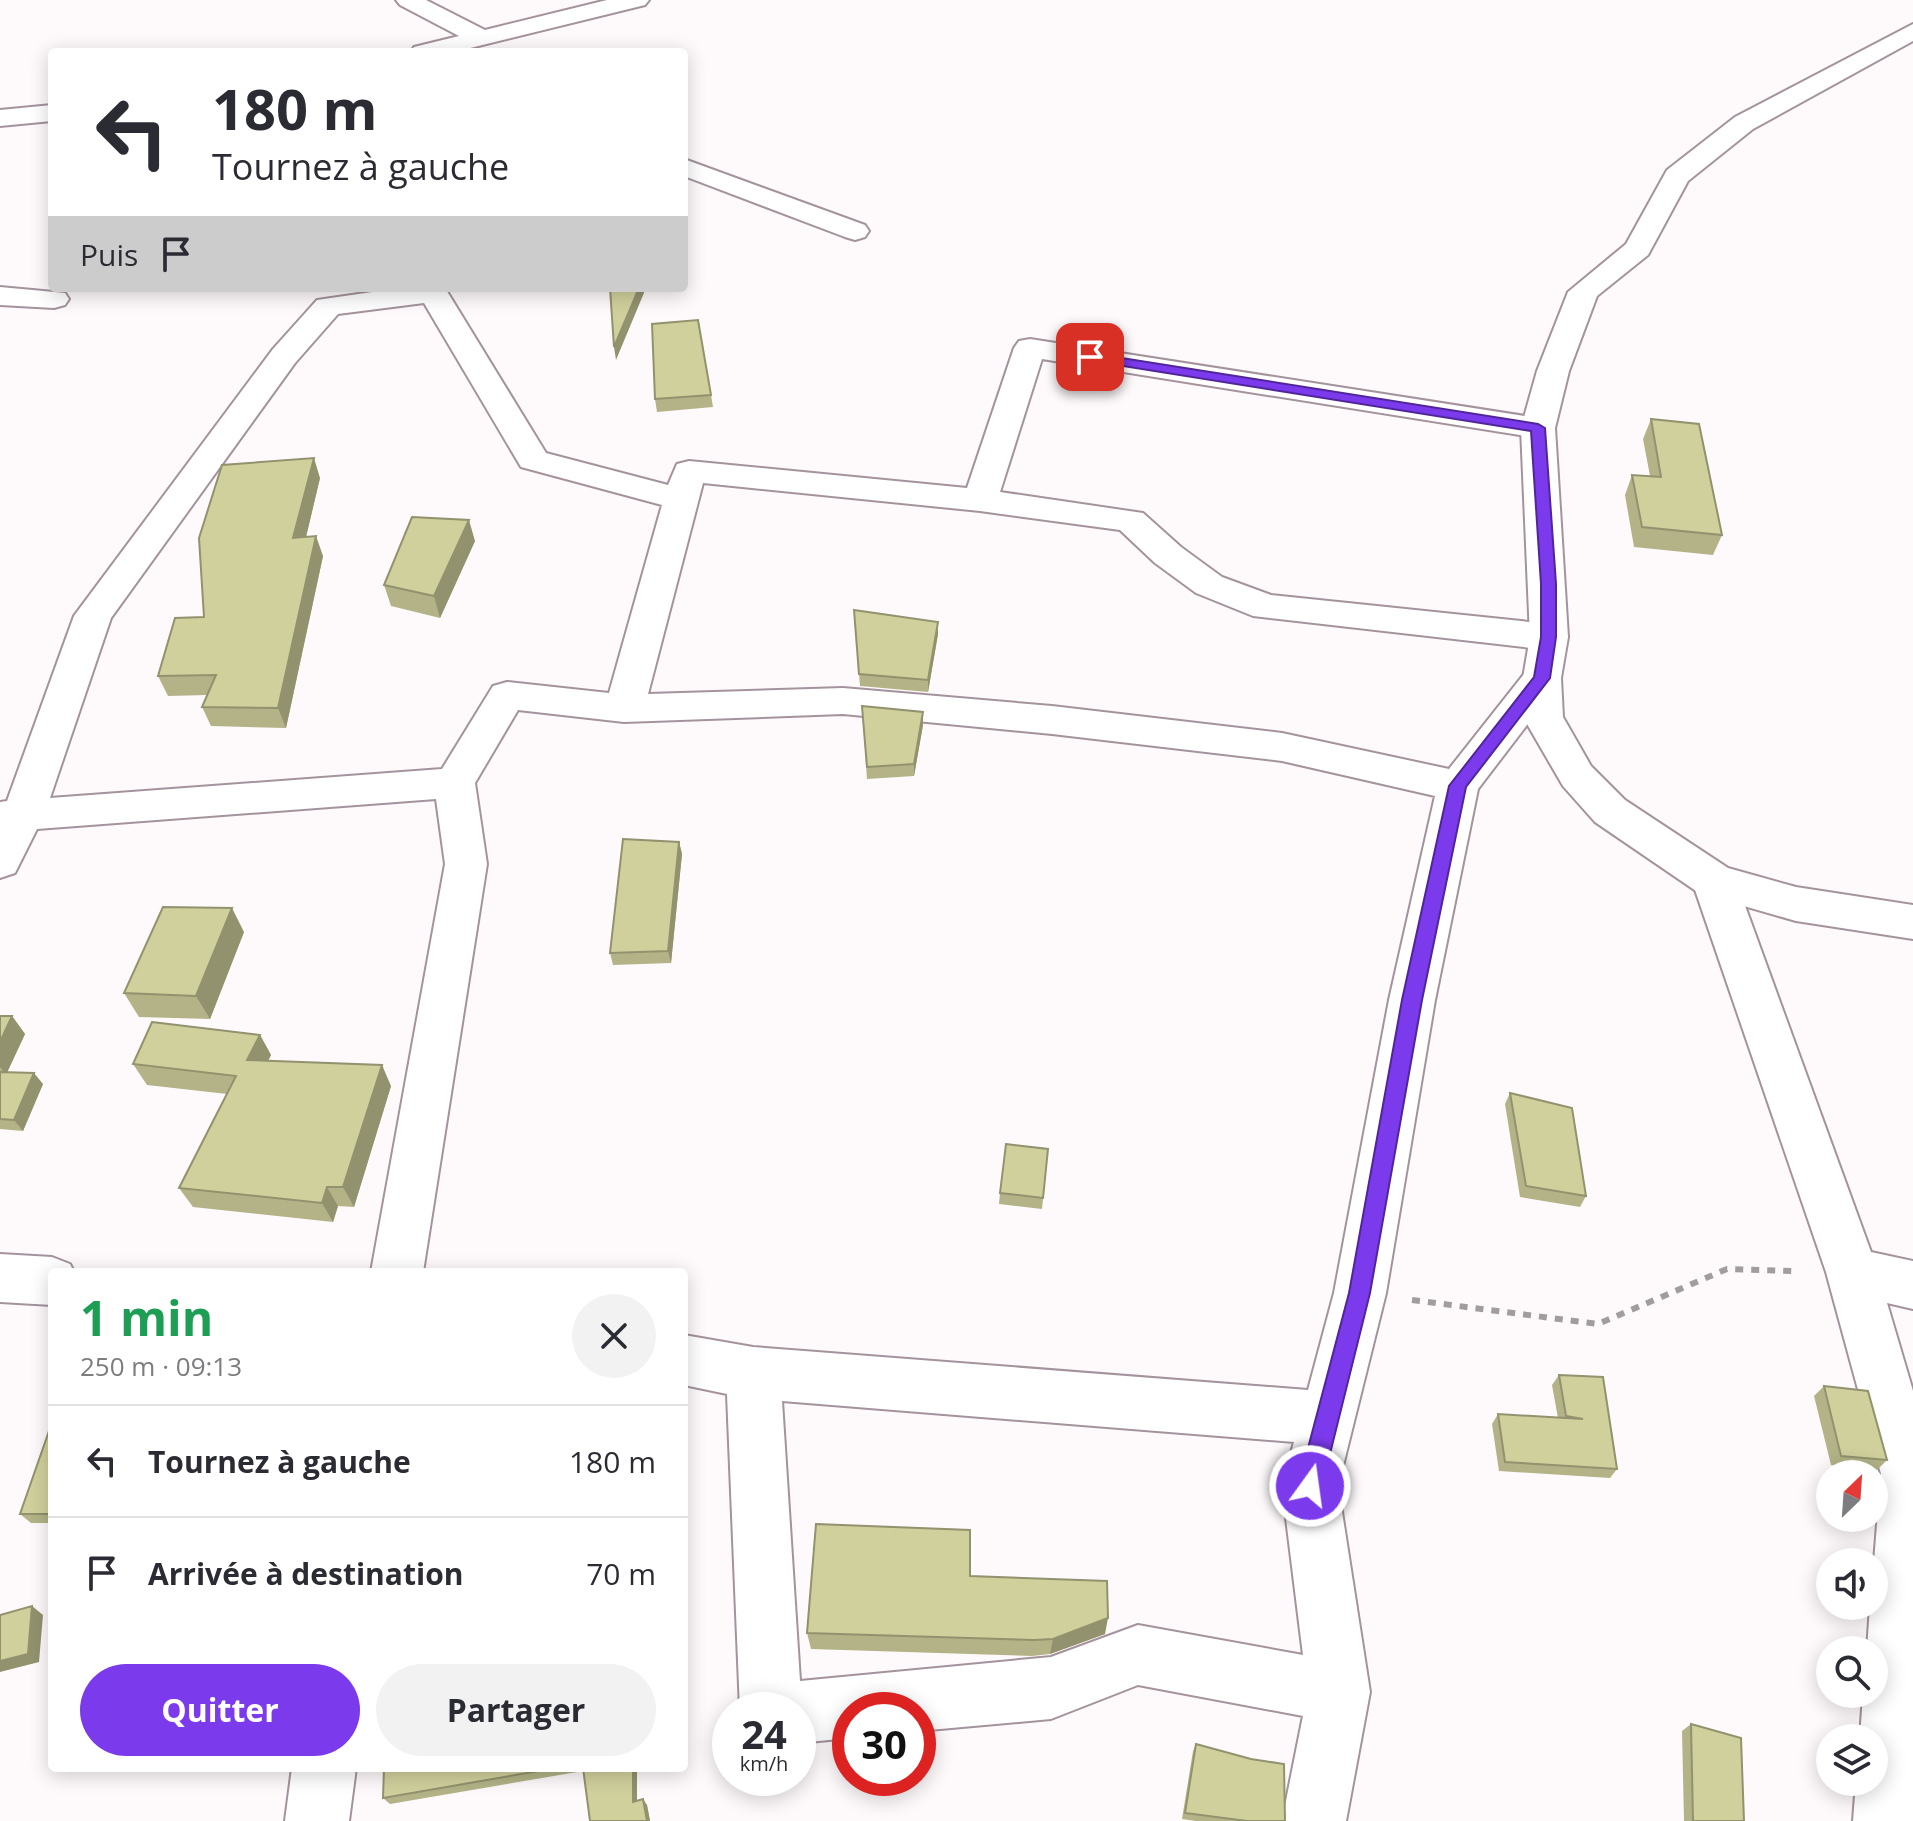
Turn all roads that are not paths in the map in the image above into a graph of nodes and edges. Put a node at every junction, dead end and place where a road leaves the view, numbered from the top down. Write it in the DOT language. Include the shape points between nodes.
graph roads {
  1 [pos="408,0"];
  2 [pos="637,0"];
  3 [pos="1913,31"];
  4 [pos="480,37"];
  5 [pos="438,48"];
  6 [pos="48,113"];
  7 [pos="0,118"];
  8 [pos="688,168"];
  9 [pos="855,231"];
  10 [pos="418,292"];
  11 [pos="432,292"];
  12 [pos="0,296"];
  13 [pos="54,299"];
  14 [pos="1538,428"];
  15 [pos="682,499"];
  16 [pos="980,500"];
  17 [pos="1545,657"];
  18 [pos="624,708"];
  19 [pos="454,783"];
  20 [pos="1458,786"];
  21 [pos="12,816"];
  22 [pos="0,862"];
  23 [pos="1714,881"];
  24 [pos="1913,922"];
  25 [pos="398,1268"];
  26 [pos="1852,1272"];
  27 [pos="0,1278"];
  28 [pos="48,1281"];
  29 [pos="1913,1285"];
  30 [pos="688,1361"];
  31 [pos="753,1373"];
  32 [pos="1327,1418"];
  33 [pos="1911,1474"];
  34 [pos="1905,1654"];
  35 [pos="770,1692"];
  36 [pos="1339,1692"];
  37 [pos="816,1710"];
  38 [pos="323,1772"];
  39 [pos="317,1821"];
  40 [pos="1314,1821"];
  41 [pos="1885,1821"];
  1 -- 4 [label="street"];
  2 -- 4 [label="street"];
  3 -- 14 [label="street" via="1744,123 1677,176 1638,249 1583,292"];
  4 -- 5 [label="street"];
  6 -- 7 [label="street"];
  8 -- 9 [label="street"];
  10 -- 21 [label="street" via="328,306 284,356 93,616"];
  11 -- 15 [label="street" via="533,460"];
  12 -- 13 [label="street"];
  14 -- 16 [label="street" via="1030,348"];
  14 -- 17 [label="street" via="1548,584"];
  15 -- 16 [label="street" via="689,471"];
  15 -- 18 [label="street"];
  16 -- 17 [label="street" via="1131,521 1209,585 1266,607"];
  17 -- 20 [label="street"];
  17 -- 23 [label="street" via="1543,717 1577,776 1610,811"];
  18 -- 19 [label="street" via="507,695"];
  18 -- 20 [label="street" via="843,701 1052,720 1282,747"];
  19 -- 21 [label="street"];
  19 -- 25 [label="street" via="466,864"];
  20 -- 32 [label="street" via="1412,1000 1360,1293"];
  21 -- 22 [label="street"];
  23 -- 24 [label="street" via="1796,904"];
  23 -- 26 [label="street"];
  26 -- 29 [label="street"];
  26 -- 33 [label="street"];
  27 -- 28 [label="street"];
  30 -- 31 [label="street"];
  31 -- 32 [label="street"];
  31 -- 35 [label="street"];
  32 -- 36 [label="street" via="1310,1486"];
  33 -- 34 [label="street"];
  34 -- 41 [label="street"];
  36 -- 37 [label="street" via="1138,1655 1051,1688"];
  36 -- 40 [label="street"];
  38 -- 39 [label="street"];
}
